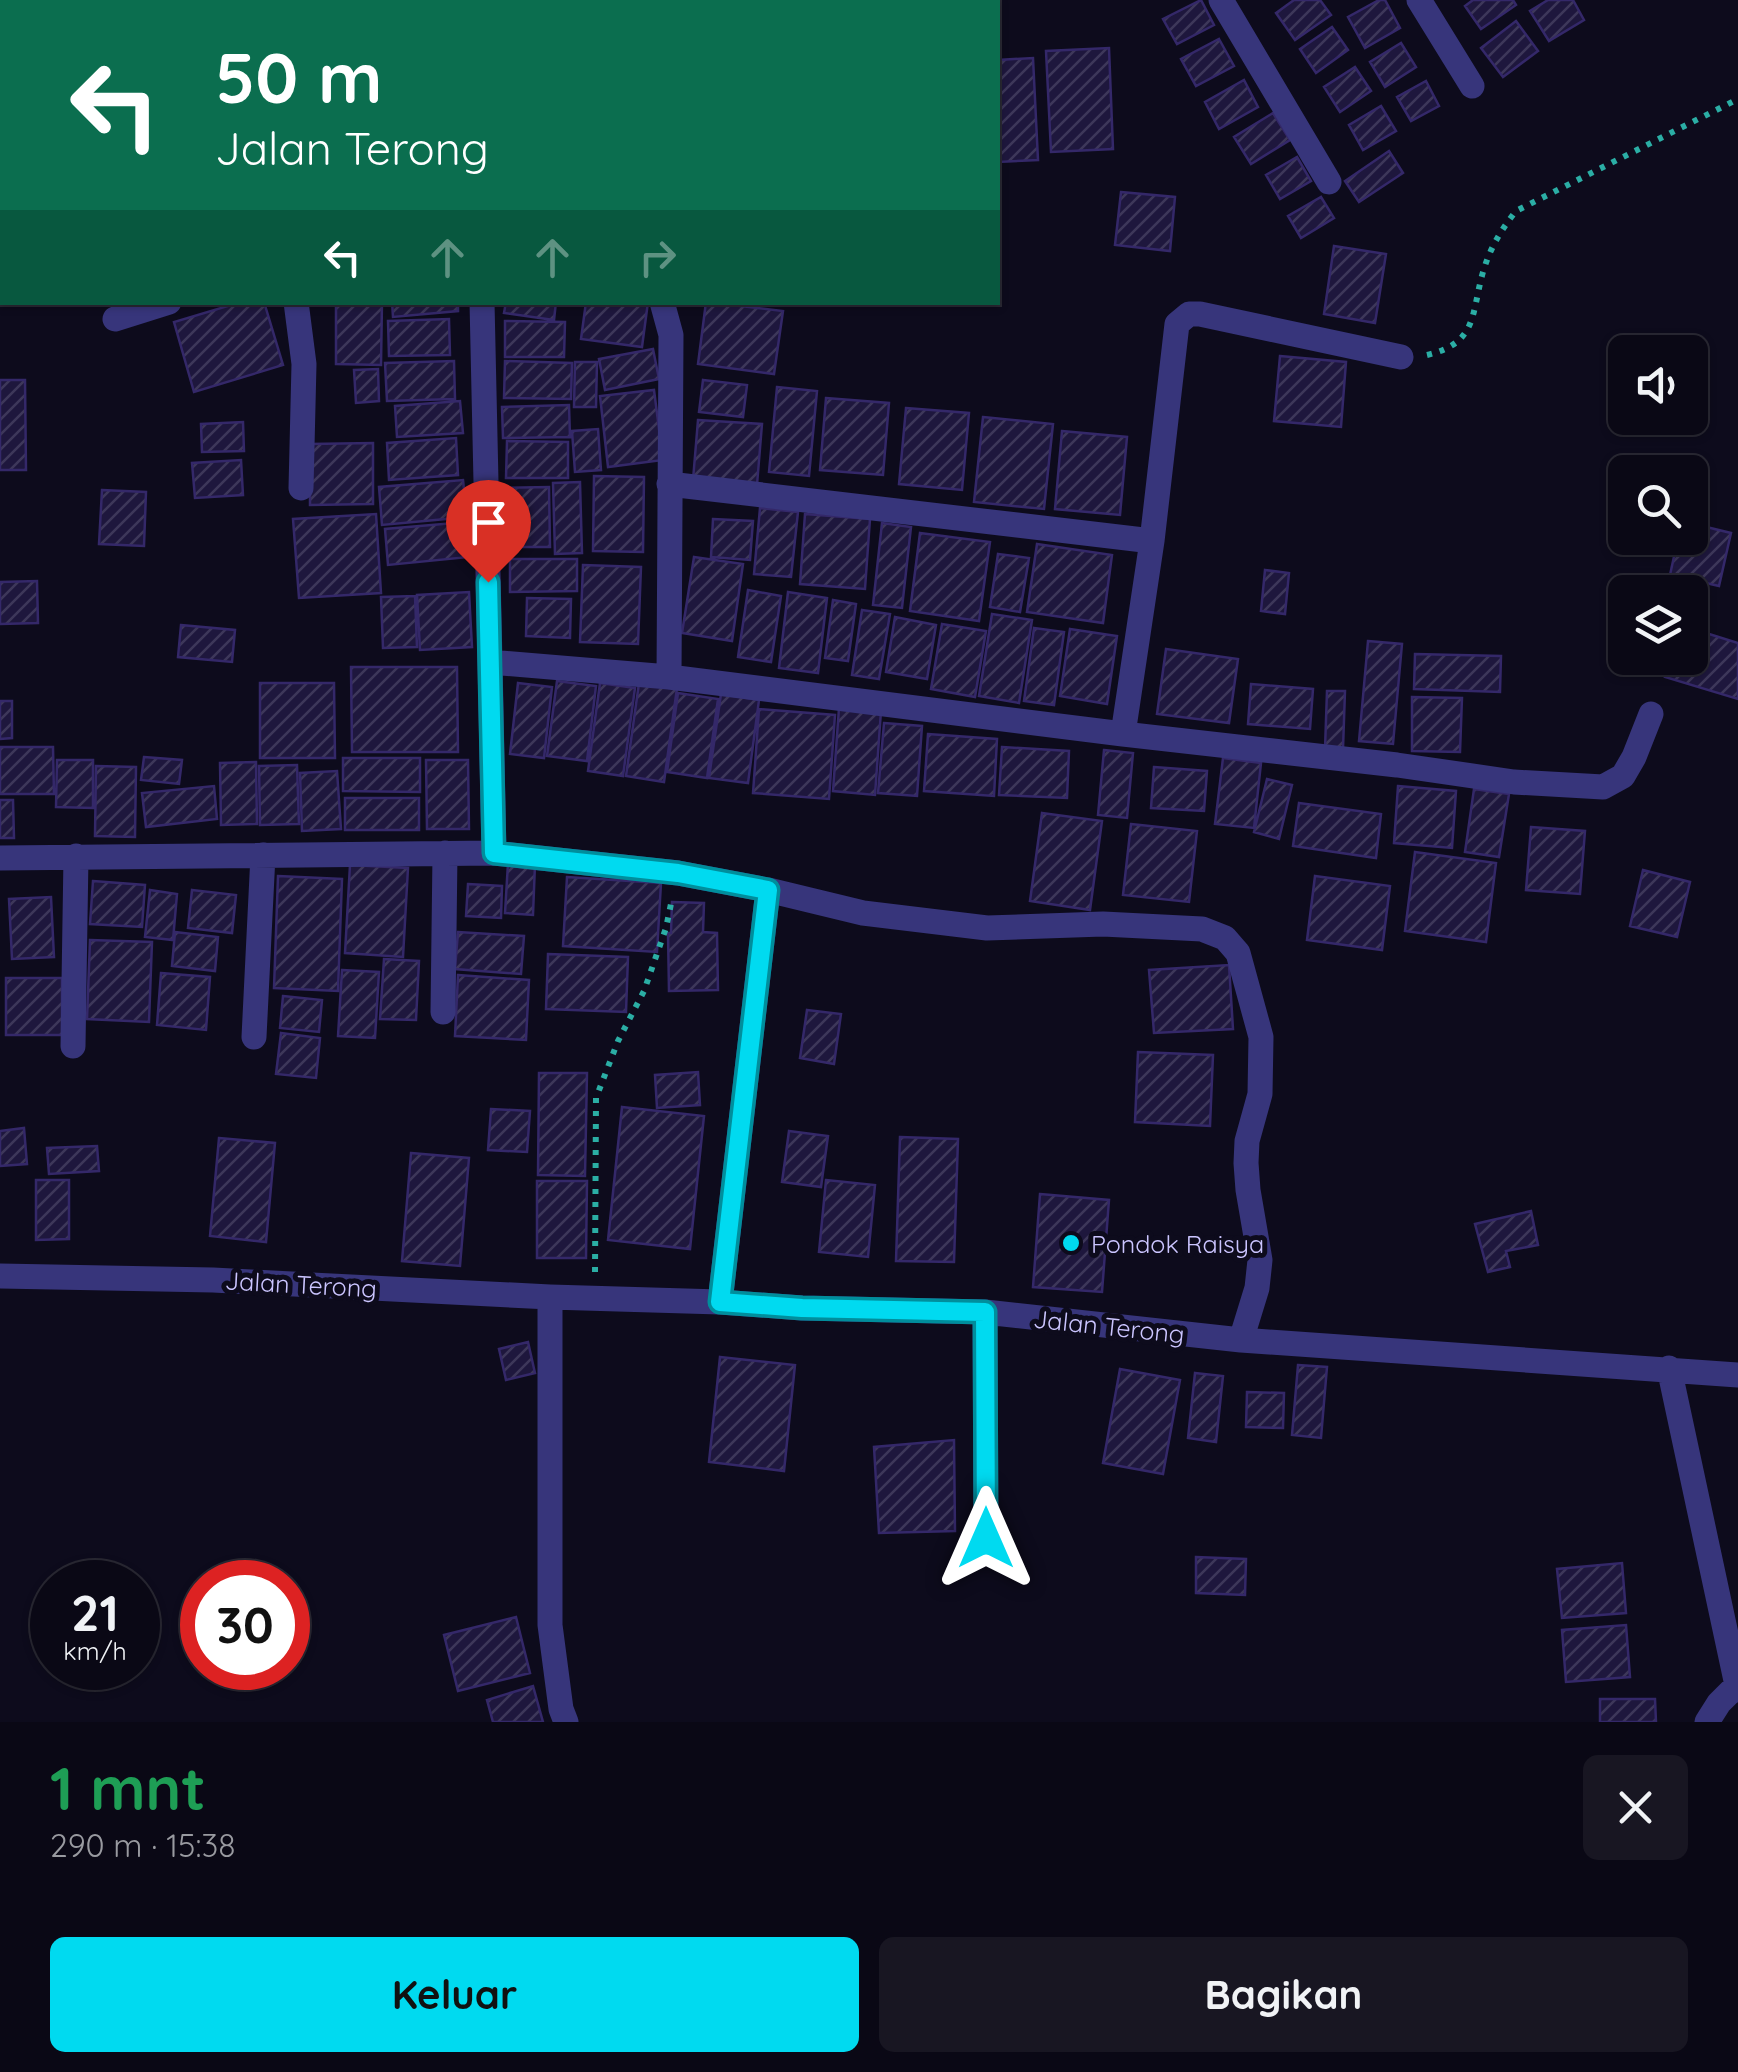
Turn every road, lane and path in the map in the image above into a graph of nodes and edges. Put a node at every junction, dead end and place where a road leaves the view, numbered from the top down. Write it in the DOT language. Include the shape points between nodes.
graph roads {
  1 [pos="1221,0"];
  2 [pos="1419,0"];
  3 [pos="1472,86"];
  4 [pos="1738,99"];
  5 [pos="1329,182"];
  6 [pos="159,305"];
  7 [pos="296,305"];
  8 [pos="482,305"];
  9 [pos="663,305"];
  10 [pos="115,319"];
  11 [pos="1401,357"];
  12 [pos="669,484"];
  13 [pos="302,488"];
  14 [pos="1152,541"];
  15 [pos="490,662"];
  16 [pos="668,677"];
  17 [pos="1651,714"];
  18 [pos="1123,734"];
  19 [pos="445,853"];
  20 [pos="494,853"];
  21 [pos="263,855"];
  22 [pos="76,856"];
  23 [pos="0,858"];
  24 [pos="678,873"];
  25 [pos="768,890"];
  26 [pos="443,1012"];
  27 [pos="254,1037"];
  28 [pos="73,1046"];
  29 [pos="0,1276"];
  30 [pos="550,1297"];
  31 [pos="594,1298"];
  32 [pos="720,1302"];
  33 [pos="985,1312"];
  34 [pos="1242,1340"];
  35 [pos="1669,1368"];
  36 [pos="1738,1375"];
  37 [pos="986,1538"];
  38 [pos="1738,1687"];
  39 [pos="566,1722"];
  40 [pos="1707,1722"];
  1 -- 5 [label="street"];
  2 -- 3 [label="street"];
  4 -- 11 [label="path" via="1516,211 1483,271 1472,325 1443,350"];
  6 -- 10 [label="street"];
  7 -- 13 [label="street" via="304,364"];
  8 -- 15 [label="street"];
  9 -- 12 [label="street" via="671,335"];
  11 -- 14 [label="street" via="1200,314 1183,318 1175,333"];
  12 -- 14 [label="street"];
  12 -- 16 [label="street"];
  14 -- 18 [label="street"];
  15 -- 16 [label="street"];
  15 -- 20 [label="street"];
  16 -- 18 [label="street"];
  17 -- 18 [label="street" via="1623,776 1603,787"];
  19 -- 20 [label="street"];
  19 -- 21 [label="street"];
  19 -- 26 [label="street"];
  20 -- 24 [label="street"];
  21 -- 22 [label="street"];
  21 -- 27 [label="street"];
  22 -- 23 [label="street"];
  22 -- 28 [label="street"];
  24 -- 25 [label="street"];
  24 -- 31 [label="path" via="644,991 596,1098"];
  25 -- 32 [label="street"];
  25 -- 34 [label="street" via="863,913 987,928 1102,924 1202,929 1224,938 1238,953 1261,1037 1260,1094 1246,1163 1260,1260"];
  29 -- 30 [label="street, Jalan Terong"];
  30 -- 31 [label="street, Jalan Terong"];
  30 -- 39 [label="street" via="550,1625"];
  31 -- 32 [label="street, Jalan Terong"];
  32 -- 33 [label="street, Jalan Terong"];
  33 -- 34 [label="street, Jalan Terong"];
  33 -- 37 [label="street"];
  34 -- 35 [label="street, Jalan Terong"];
  35 -- 36 [label="street, Jalan Terong"];
  35 -- 38 [label="street"];
  38 -- 40 [label="street"];
}
